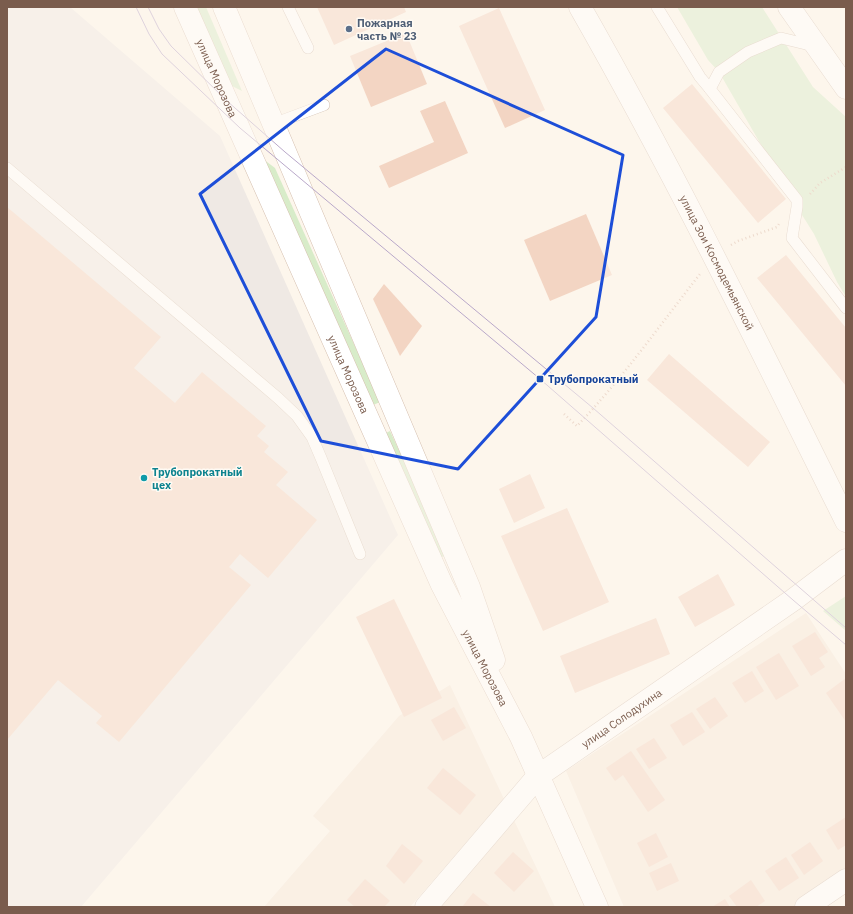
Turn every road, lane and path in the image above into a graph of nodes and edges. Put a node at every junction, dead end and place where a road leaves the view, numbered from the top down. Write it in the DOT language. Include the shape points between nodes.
graph roads {
  1 [pos="185,7"];
  2 [pos="224,7"];
  3 [pos="288,7"];
  4 [pos="580,7"];
  5 [pos="657,7"];
  6 [pos="789,7"];
  7 [pos="817,46"];
  8 [pos="308,48"];
  9 [pos="846,88"];
  10 [pos="710,89"];
  11 [pos="324,105"];
  12 [pos="274,124"];
  13 [pos="846,167"];
  14 [pos="7,168"];
  15 [pos="796,207"];
  16 [pos="714,256"];
  17 [pos="846,308"];
  18 [pos="564,414"];
  19 [pos="846,521"];
  20 [pos="360,554"];
  21 [pos="846,560"];
  22 [pos="521,737"];
  23 [pos="538,776"];
  24 [pos="846,880"];
  25 [pos="426,907"];
  26 [pos="597,907"];
  27 [pos="806,907"];
  1 -- 22 [label="main road, улица Морозова" via="442,585"];
  2 -- 12 [label="main road, улица Морозова"];
  3 -- 8 [label="lane"];
  4 -- 16 [label="main road, улица Зои Космодемьянской" via="656,144"];
  5 -- 10 [label="lane"];
  6 -- 7 [label="main road"];
  7 -- 9 [label="main road"];
  7 -- 10 [label="lane" via="781,38 748,52 719,72"];
  10 -- 15 [label="lane" via="797,200"];
  11 -- 12 [label="lane"];
  12 -- 22 [label="main road, улица Морозова" via="469,587"];
  13 -- 15 [label="path" via="820,183"];
  14 -- 20 [label="lane" via="272,392 296,416 312,437"];
  15 -- 16 [label="path" via="777,227 738,241"];
  15 -- 17 [label="lane" via="792,238"];
  16 -- 18 [label="path" via="585,418 577,426"];
  16 -- 19 [label="main road, улица Зои Космодемьянской"];
  21 -- 23 [label="main road, улица Солодухина" via="793,600"];
  22 -- 23 [label="main road, улица Морозова"];
  23 -- 25 [label="main road, улица Солодухина"];
  23 -- 26 [label="main road, улица Морозова"];
  24 -- 27 [label="main road"];
}
